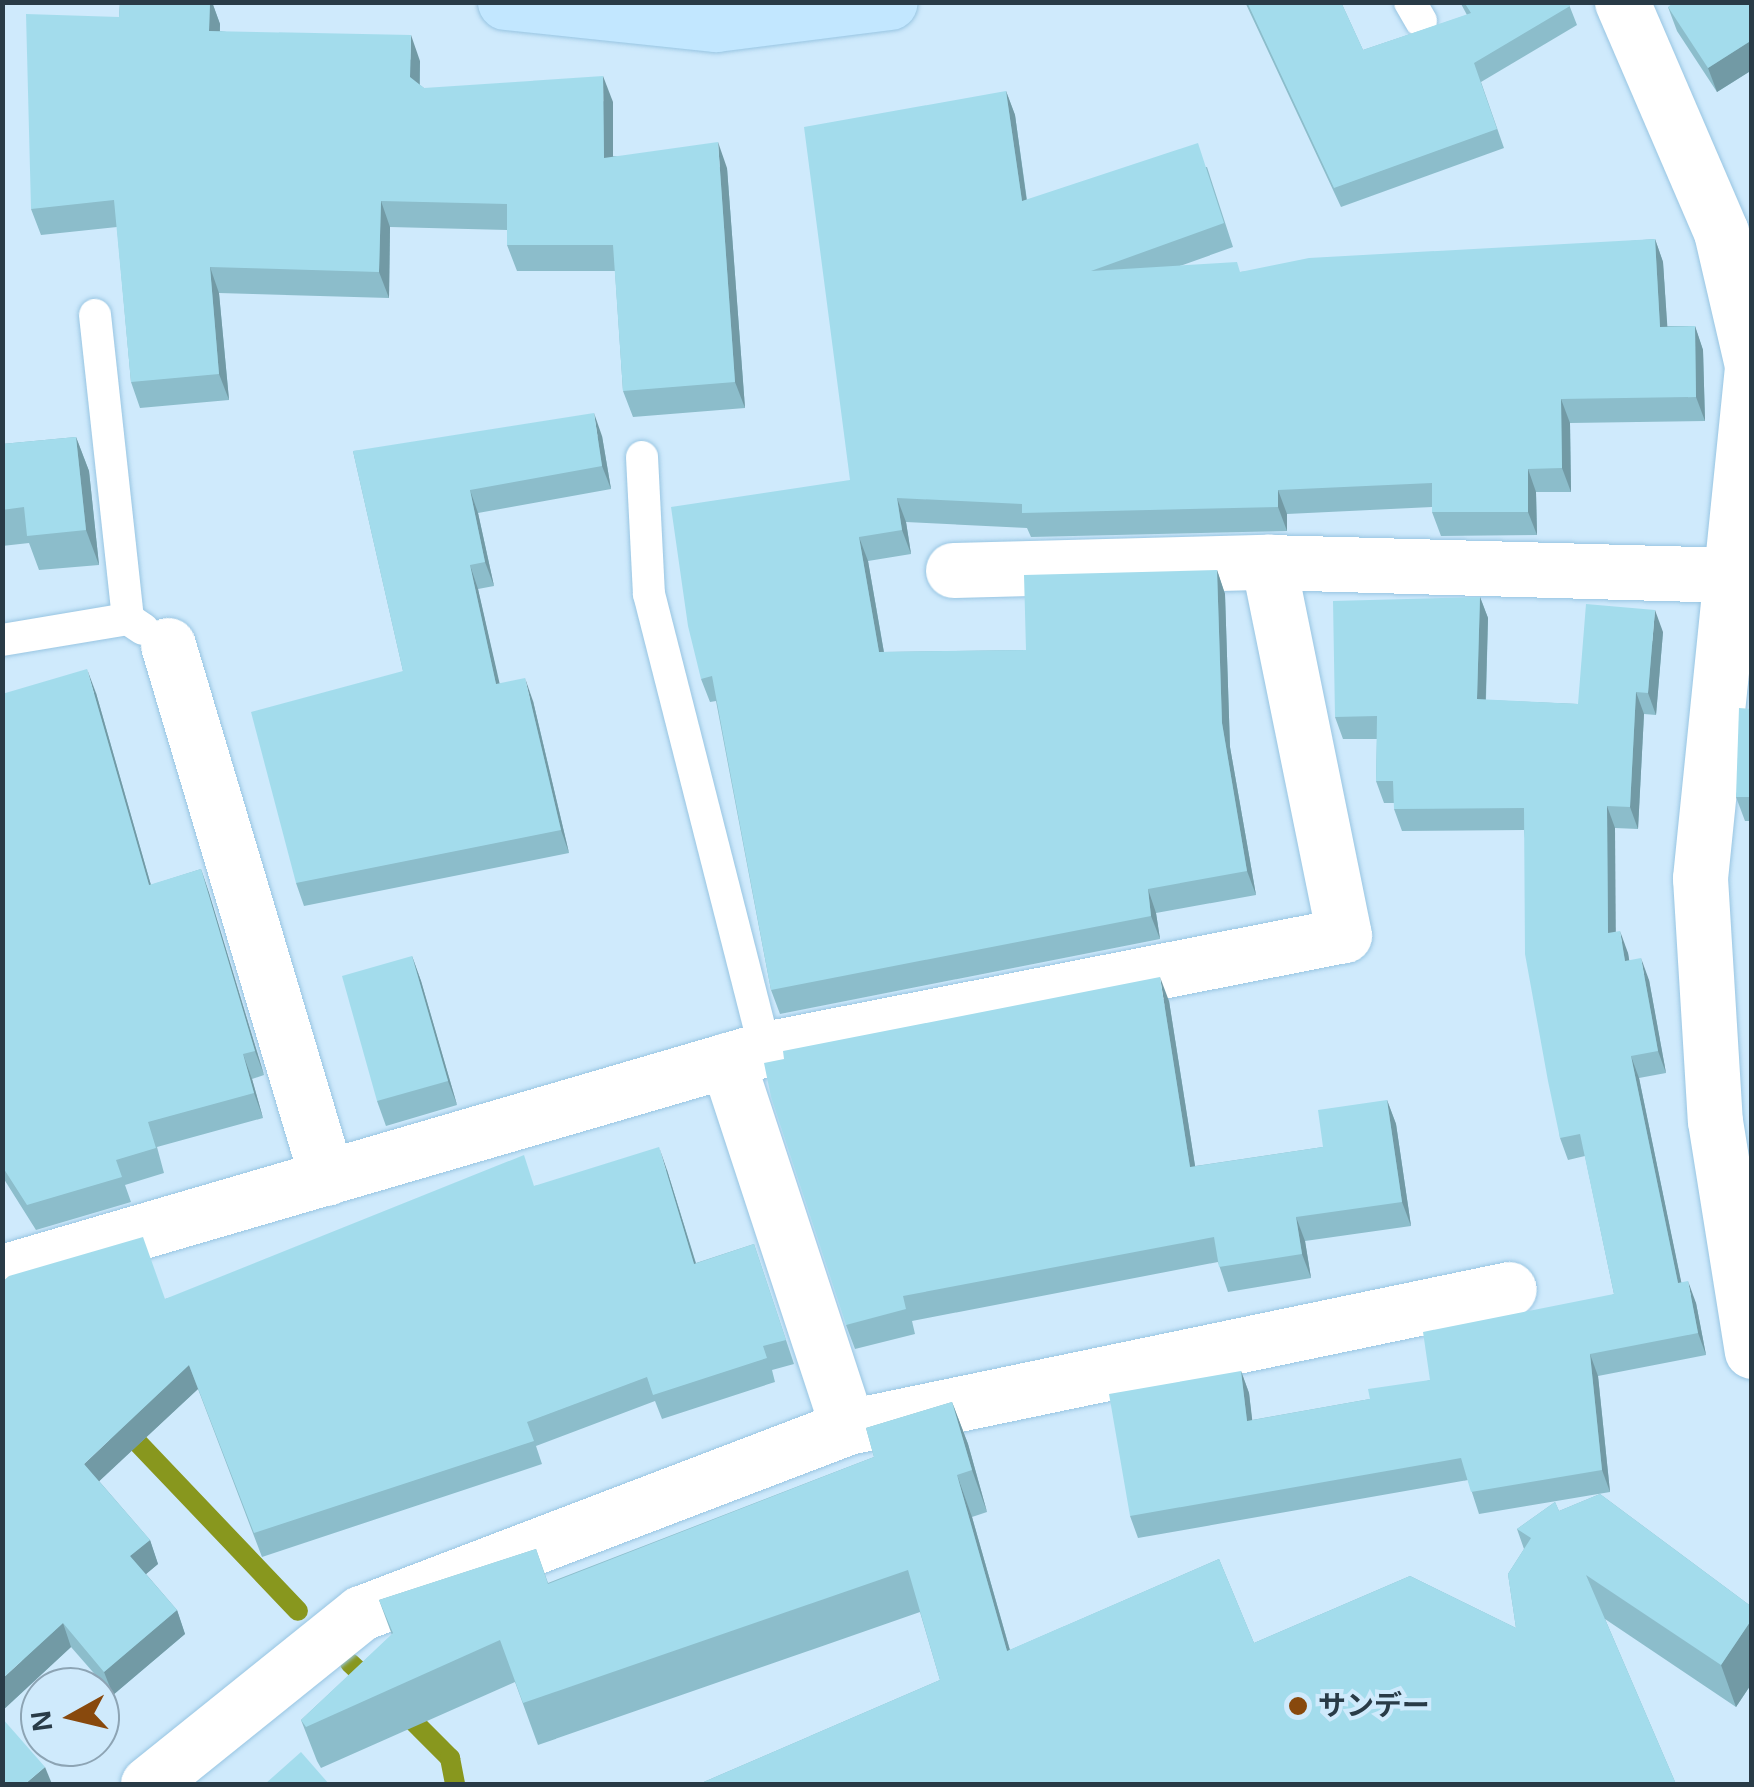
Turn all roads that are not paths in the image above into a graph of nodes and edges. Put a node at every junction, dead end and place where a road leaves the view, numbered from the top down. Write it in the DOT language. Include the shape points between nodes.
graph roads {
  1 [pos="505,2"];
  2 [pos="890,2"];
  3 [pos="1622,2"];
  4 [pos="650,10"];
  5 [pos="95,316"];
  6 [pos="1752,366"];
  7 [pos="1747,446"];
  8 [pos="642,457"];
  9 [pos="1268,562"];
  10 [pos="953,570"];
  11 [pos="1726,575"];
  12 [pos="148,632"];
  13 [pos="2,640"];
  14 [pos="746,1055"];
  15 [pos="327,1178"];
  16 [pos="5,1266"];
  17 [pos="1509,1289"];
  18 [pos="1752,1351"];
  19 [pos="848,1428"];
  20 [pos="148,1784"];
  1 -- 4 [label="main road"];
  2 -- 4 [label="main road" via="795,21"];
  3 -- 6 [label="street" via="1721,232"];
  5 -- 12 [label="lane"];
  6 -- 7 [label="street"];
  7 -- 11 [label="street"];
  8 -- 14 [label="lane" via="648,594"];
  9 -- 10 [label="street"];
  9 -- 11 [label="street"];
  9 -- 14 [label="street" via="1344,935"];
  11 -- 18 [label="street" via="1700,878 1715,1122"];
  12 -- 13 [label="lane"];
  12 -- 15 [label="street"];
  14 -- 15 [label="street"];
  14 -- 19 [label="street"];
  15 -- 16 [label="street"];
  17 -- 19 [label="street"];
  19 -- 20 [label="street" via="362,1613"];
}
